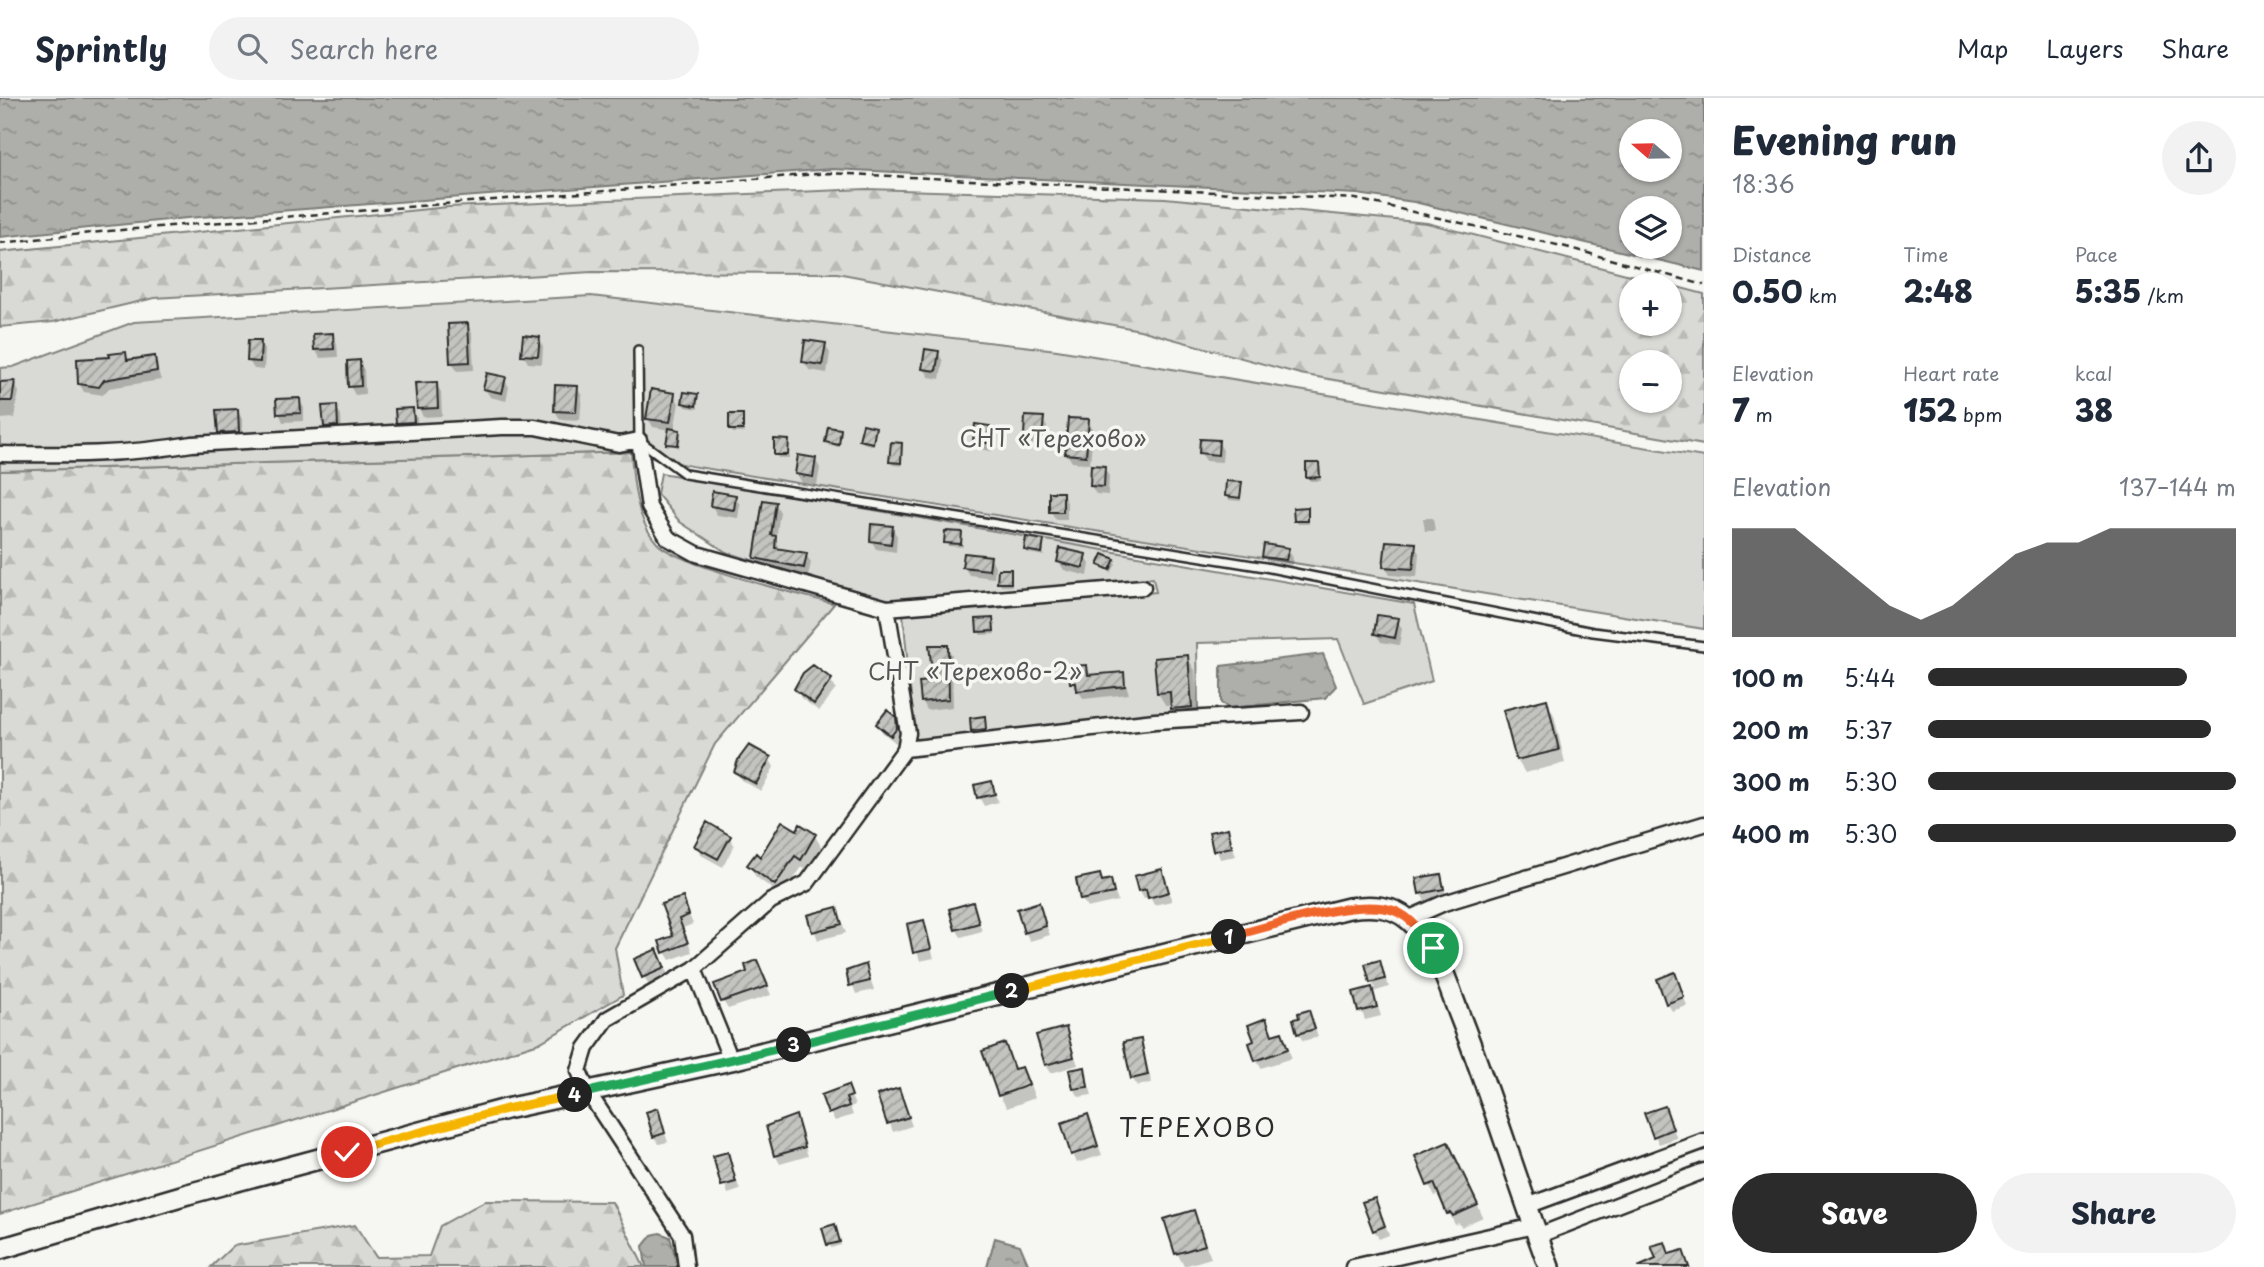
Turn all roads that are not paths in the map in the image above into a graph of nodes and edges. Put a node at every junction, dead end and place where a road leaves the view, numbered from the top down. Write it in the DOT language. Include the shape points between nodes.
graph roads {
  1 [pos="638,350"];
  2 [pos="639,440"];
  3 [pos="0,454"];
  4 [pos="1143,587"];
  5 [pos="887,608"];
  6 [pos="1704,646"];
  7 [pos="1301,712"];
  8 [pos="905,749"];
  9 [pos="1704,824"];
  10 [pos="1408,919"];
  11 [pos="694,969"];
  12 [pos="732,1060"];
  13 [pos="588,1092"];
  14 [pos="1704,1141"];
  15 [pos="1704,1171"];
  16 [pos="1527,1206"];
  17 [pos="1536,1231"];
  18 [pos="0,1249"];
  19 [pos="686,1267"];
  20 [pos="1353,1267"];
  21 [pos="1549,1267"];
  1 -- 2 [label="lane"];
  2 -- 3 [label="street" via="619,444 535,428 502,427 192,444 108,454"];
  2 -- 5 [label="street" via="649,507 668,538 697,554"];
  2 -- 6 [label="lane" via="685,474 1265,567 1593,632"];
  4 -- 5 [label="street"];
  5 -- 8 [label="street" via="908,733"];
  7 -- 8 [label="street" via="1154,721"];
  8 -- 11 [label="street" via="807,883 771,901"];
  9 -- 10 [label="street" via="1444,903"];
  10 -- 12 [label="main road" via="1373,905 1349,908"];
  10 -- 16 [label="main road" via="1433,948"];
  11 -- 12 [label="street"];
  11 -- 13 [label="street" via="607,1019 586,1048 579,1070"];
  12 -- 13 [label="main road"];
  13 -- 18 [label="main road" via="506,1109"];
  13 -- 19 [label="street" via="682,1235"];
  14 -- 16 [label="street"];
  15 -- 17 [label="street"];
  16 -- 17 [label="main road"];
  17 -- 20 [label="street"];
  17 -- 21 [label="main road"];
}
